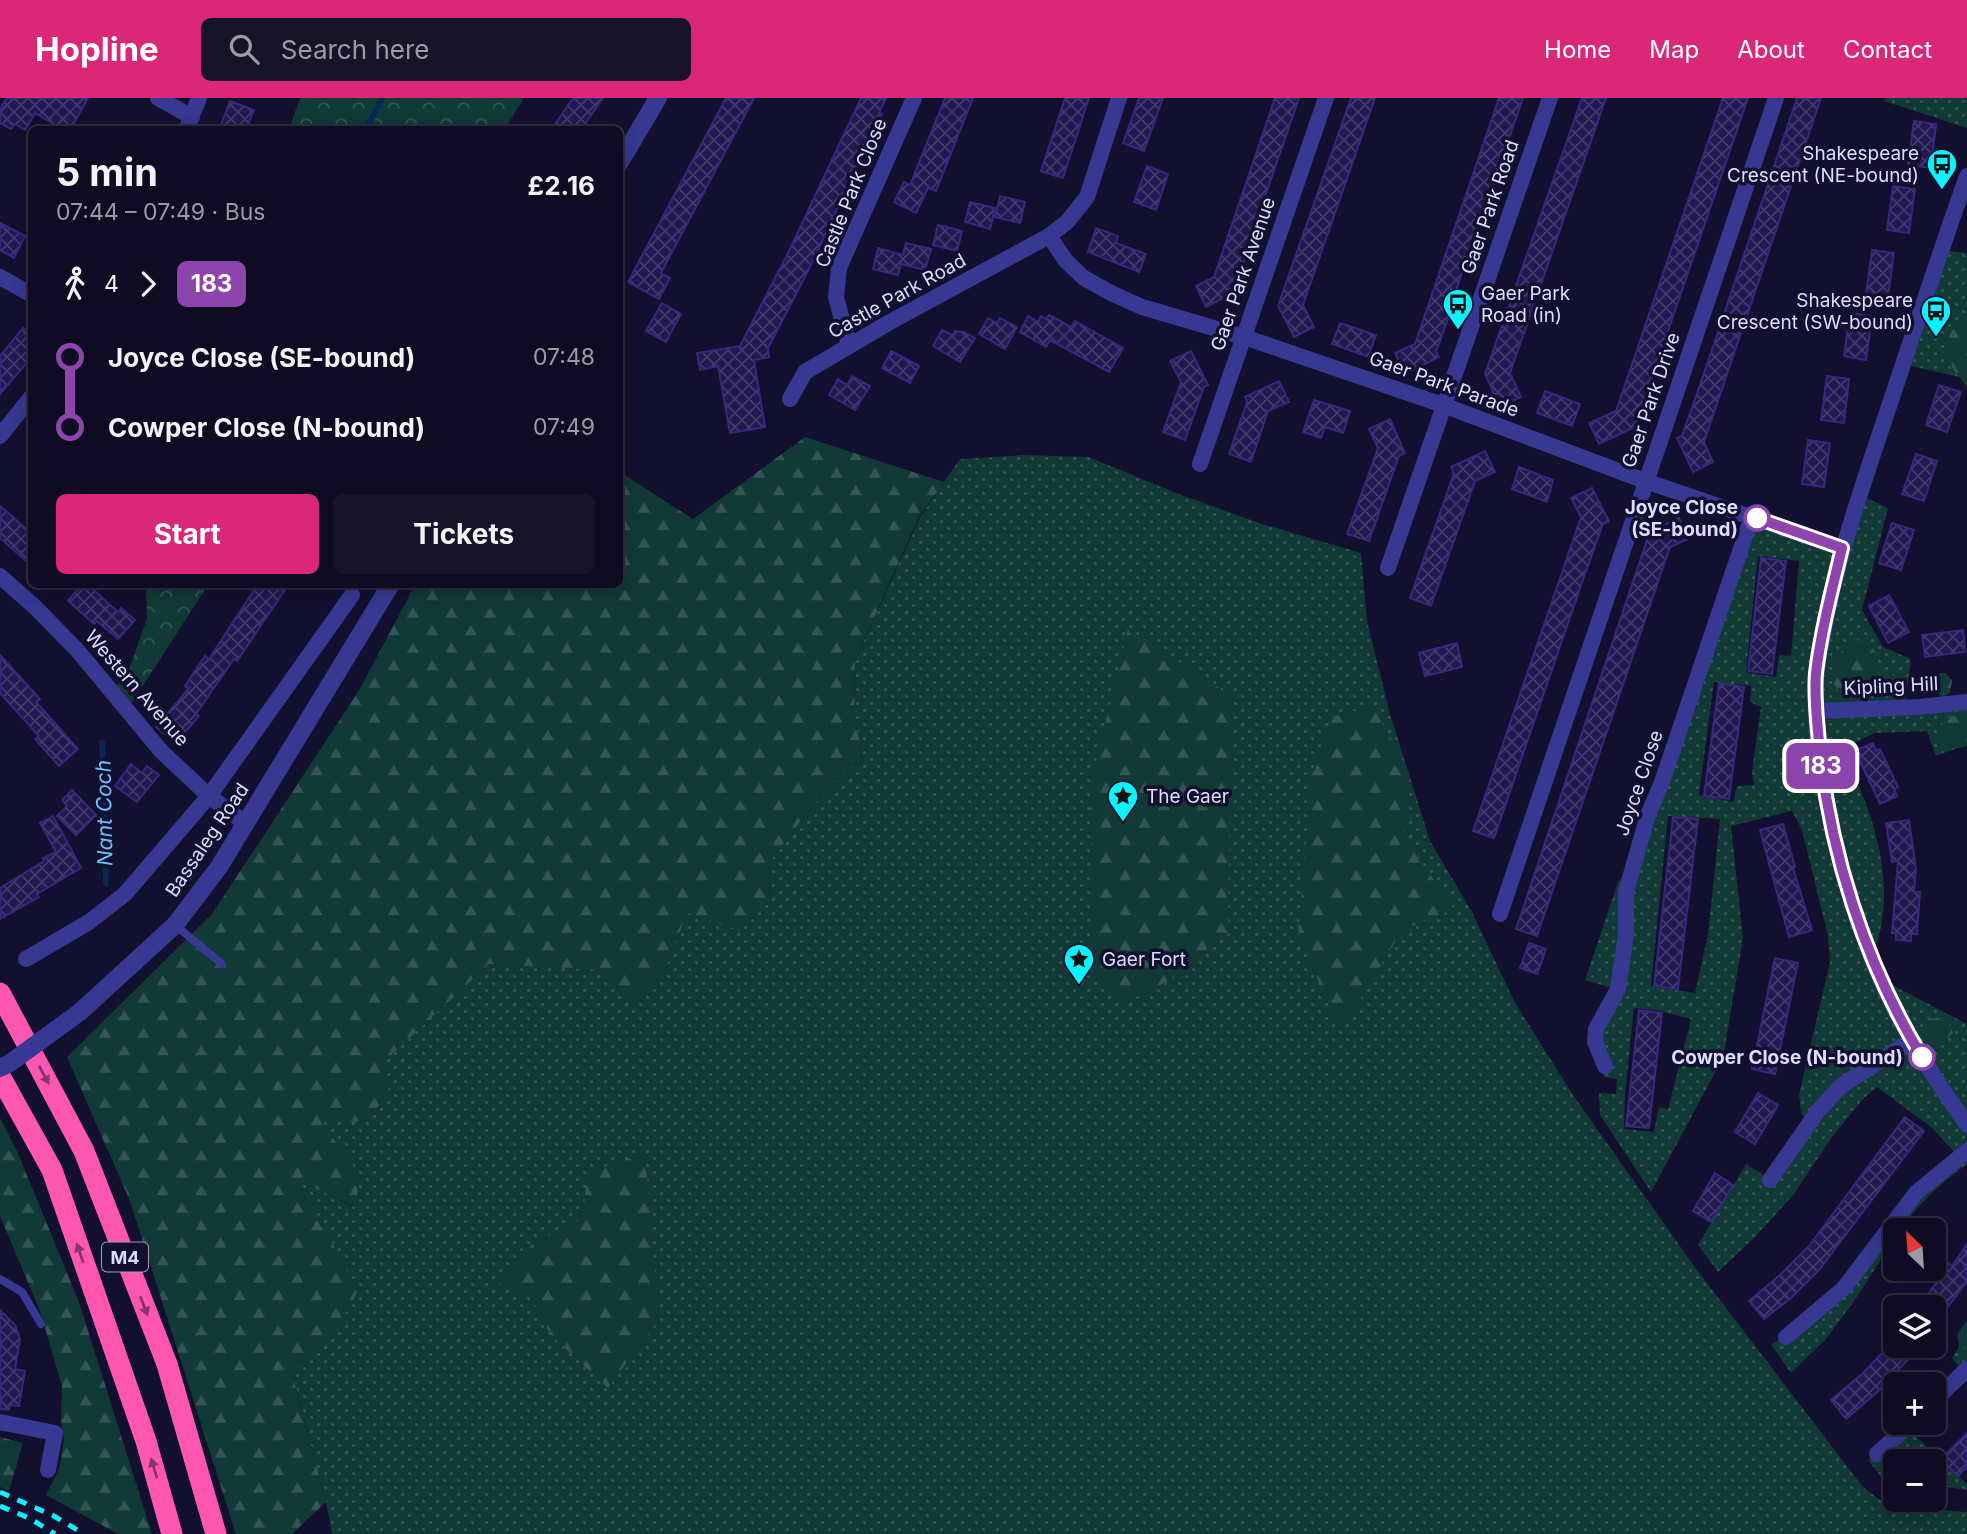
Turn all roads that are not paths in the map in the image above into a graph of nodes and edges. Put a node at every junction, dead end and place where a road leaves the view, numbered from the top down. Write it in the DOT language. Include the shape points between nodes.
graph roads {
  1 [pos="158,98"];
  2 [pos="199,98"];
  3 [pos="658,98"];
  4 [pos="914,98"];
  5 [pos="1119,98"];
  6 [pos="1326,98"];
  7 [pos="1550,98"];
  8 [pos="1776,98"];
  9 [pos="189,123"];
  10 [pos="623,157"];
  11 [pos="1967,176"];
  12 [pos="1043,239"];
  13 [pos="0,277"];
  14 [pos="28,293"];
  15 [pos="1244,337"];
  16 [pos="849,346"];
  17 [pos="790,399"];
  18 [pos="28,401"];
  19 [pos="1443,405"];
  20 [pos="0,436"];
  21 [pos="1200,464"];
  22 [pos="1646,481"];
  23 [pos="1752,516"];
  24 [pos="1842,548"];
  25 [pos="1388,568"];
  26 [pos="0,576"];
  27 [pos="389,588"];
  28 [pos="352,595"];
  29 [pos="1967,702"];
  30 [pos="1816,711"];
  31 [pos="209,796"];
  32 [pos="246,824"];
  33 [pos="1500,914"];
  34 [pos="174,925"];
  35 [pos="26,959"];
  36 [pos="222,964"];
  37 [pos="0,993"];
  38 [pos="1912,1040"];
  39 [pos="1605,1066"];
  40 [pos="0,1068"];
  41 [pos="0,1076"];
  42 [pos="1961,1105"];
  43 [pos="1967,1125"];
  44 [pos="1967,1151"];
  45 [pos="1770,1180"];
  46 [pos="0,1279"];
  47 [pos="41,1324"];
  48 [pos="1786,1338"];
  49 [pos="1967,1369"];
  50 [pos="1946,1389"];
  51 [pos="0,1422"];
  52 [pos="1897,1435"];
  53 [pos="1877,1454"];
  54 [pos="48,1469"];
  55 [pos="172,1534"];
  56 [pos="216,1534"];
  1 -- 9 [label="street"];
  2 -- 9 [label="street"];
  3 -- 10 [label="street"];
  4 -- 16 [label="street, Castle Park Close" via="839,268 835,297"];
  5 -- 12 [label="street, Castle Park Road" via="1087,197 1067,222"];
  6 -- 15 [label="street, Gaer Park Avenue"];
  7 -- 19 [label="street, Gaer Park Road"];
  8 -- 22 [label="street, Gaer Park Drive"];
  11 -- 24 [label="street"];
  12 -- 15 [label="street, Gaer Park Parade" via="1084,278 1111,293 1142,307"];
  12 -- 16 [label="street, Castle Park Road"];
  13 -- 14 [label="street"];
  15 -- 19 [label="street, Gaer Park Parade"];
  15 -- 21 [label="street, Gaer Park Avenue"];
  16 -- 17 [label="street, Castle Park Road" via="805,372"];
  18 -- 20 [label="street"];
  19 -- 22 [label="street, Gaer Park Parade"];
  19 -- 25 [label="street, Gaer Park Road"];
  22 -- 23 [label="street, Gaer Park Parade"];
  22 -- 33 [label="street, Gaer Park Drive"];
  23 -- 24 [label="street, Gaer Park Parade"];
  23 -- 39 [label="street, Joyce Close" via="1648,814 1626,891 1618,989 1596,1029 1595,1042"];
  24 -- 30 [label="street" via="1816,675"];
  26 -- 31 [label="street, Western Avenue" via="78,651 161,751"];
  27 -- 32 [label="street, Bassaleg Road"];
  28 -- 31 [label="street, Bassaleg Road"];
  29 -- 30 [label="street, Kipling Hill"];
  30 -- 38 [label="street" via="1826,798 1841,862 1864,937"];
  31 -- 32 [label="street, Western Avenue"];
  31 -- 35 [label="street, Bassaleg Road" via="125,894 89,922"];
  32 -- 34 [label="street, Bassaleg Road"];
  34 -- 36 [label="lane"];
  34 -- 40 [label="street, Bassaleg Road, bridge" via="80,1012"];
  37 -- 56 [label="highway, M4, one-way" via="84,1151 167,1364"];
  38 -- 42 [label="street"];
  38 -- 45 [label="street" via="1841,1086"];
  55 -- 41 [label="highway, M4, one-way" via="146,1441 52,1170"];
  42 -- 43 [label="street"];
  44 -- 48 [label="street" via="1916,1193 1844,1288"];
  46 -- 47 [label="lane" via="22,1292"];
  49 -- 50 [label="street"];
  51 -- 54 [label="street" via="55,1433"];
  52 -- 53 [label="street"];
}
